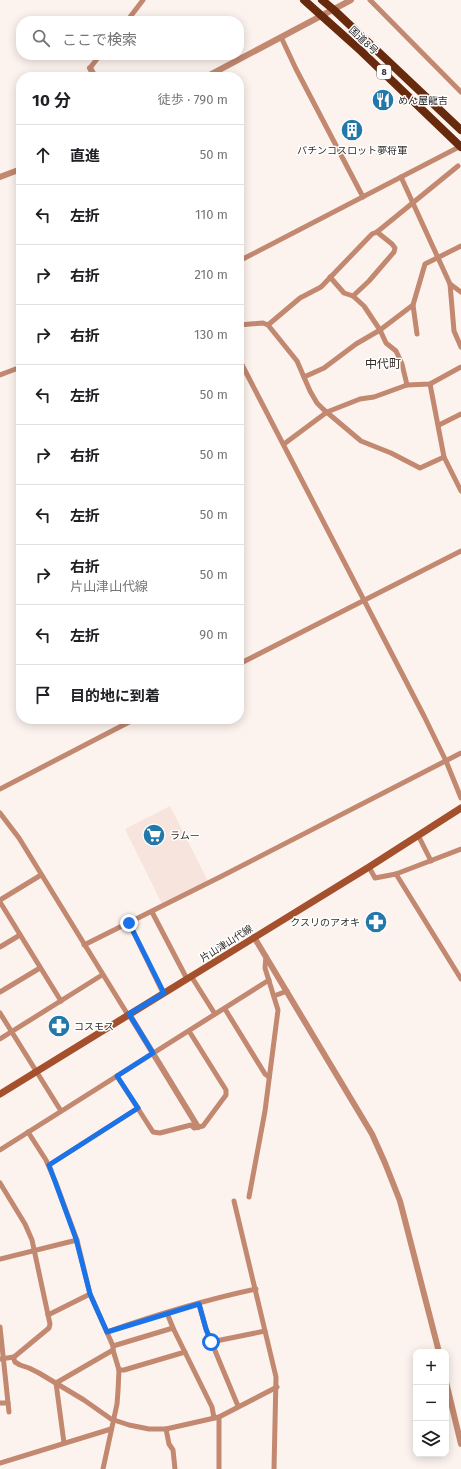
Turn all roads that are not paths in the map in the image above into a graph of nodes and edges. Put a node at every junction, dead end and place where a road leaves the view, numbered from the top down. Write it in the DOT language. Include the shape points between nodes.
graph roads {
  1 [pos="143,0"];
  2 [pos="304,0"];
  3 [pos="322,0"];
  4 [pos="351,0"];
  5 [pos="370,0"];
  6 [pos="334,10"];
  7 [pos="131,16"];
  8 [pos="323,16"];
  9 [pos="281,37"];
  10 [pos="244,57"];
  11 [pos="96,60"];
  12 [pos="238,60"];
  13 [pos="90,68"];
  14 [pos="92,72"];
  15 [pos="215,72"];
  16 [pos="461,92"];
  17 [pos="461,130"];
  18 [pos="461,146"];
  19 [pos="458,166"];
  20 [pos="16,171"];
  21 [pos="0,177"];
  22 [pos="401,178"];
  23 [pos="363,197"];
  24 [pos="412,203"];
  25 [pos="377,232"];
  26 [pos="461,246"];
  27 [pos="244,258"];
  28 [pos="438,258"];
  29 [pos="330,277"];
  30 [pos="450,284"];
  31 [pos="461,292"];
  32 [pos="353,296"];
  33 [pos="414,305"];
  34 [pos="244,325"];
  35 [pos="268,325"];
  36 [pos="380,330"];
  37 [pos="417,334"];
  38 [pos="461,347"];
  39 [pos="461,367"];
  40 [pos="244,369"];
  41 [pos="16,370"];
  42 [pos="0,375"];
  43 [pos="304,377"];
  44 [pos="430,384"];
  45 [pos="407,385"];
  46 [pos="327,412"];
  47 [pos="461,414"];
  48 [pos="438,425"];
  49 [pos="284,444"];
  50 [pos="444,457"];
  51 [pos="461,492"];
  52 [pos="461,551"];
  53 [pos="364,601"];
  54 [pos="244,661"];
  55 [pos="125,724"];
  56 [pos="461,753"];
  57 [pos="446,761"];
  58 [pos="0,789"];
  59 [pos="461,798"];
  60 [pos="461,808"];
  61 [pos="0,813"];
  62 [pos="418,835"];
  63 [pos="461,849"];
  64 [pos="431,861"];
  65 [pos="369,867"];
  66 [pos="396,874"];
  67 [pos="41,875"];
  68 [pos="0,901"];
  69 [pos="152,912"];
  70 [pos="129,923"];
  71 [pos="20,935"];
  72 [pos="254,937"];
  73 [pos="84,945"];
  74 [pos="0,947"];
  75 [pos="266,956"];
  76 [pos="40,968"];
  77 [pos="102,975"];
  78 [pos="189,977"];
  79 [pos="461,979"];
  80 [pos="269,980"];
  81 [pos="287,991"];
  82 [pos="0,992"];
  83 [pos="164,993"];
  84 [pos="274,996"];
  85 [pos="61,1000"];
  86 [pos="225,1009"];
  87 [pos="0,1013"];
  88 [pos="216,1014"];
  89 [pos="128,1015"];
  90 [pos="189,1031"];
  91 [pos="12,1032"];
  92 [pos="0,1039"];
  93 [pos="153,1053"];
  94 [pos="35,1071"];
  95 [pos="117,1076"];
  96 [pos="269,1077"];
  97 [pos="0,1094"];
  98 [pos="138,1108"];
  99 [pos="61,1111"];
  100 [pos="198,1127"];
  101 [pos="28,1132"];
  102 [pos="0,1150"];
  103 [pos="49,1165"];
  104 [pos="0,1183"];
  105 [pos="249,1197"];
  106 [pos="234,1201"];
  107 [pos="77,1240"];
  108 [pos="35,1250"];
  109 [pos="0,1259"];
  110 [pos="256,1289"];
  111 [pos="90,1294"];
  112 [pos="199,1304"];
  113 [pos="167,1312"];
  114 [pos="48,1315"];
  115 [pos="0,1327"];
  116 [pos="173,1328"];
  117 [pos="265,1330"];
  118 [pos="107,1332"];
  119 [pos="211,1342"];
  120 [pos="113,1348"];
  121 [pos="438,1349"];
  122 [pos="184,1352"];
  123 [pos="12,1357"];
  124 [pos="2,1358"];
  125 [pos="119,1370"];
  126 [pos="56,1383"];
  127 [pos="447,1385"];
  128 [pos="276,1387"];
  129 [pos="0,1403"];
  130 [pos="8,1403"];
  131 [pos="238,1406"];
  132 [pos="9,1412"];
  133 [pos="216,1417"];
  134 [pos="114,1420"];
  135 [pos="111,1429"];
  136 [pos="166,1429"];
  137 [pos="64,1443"];
  138 [pos="461,1444"];
  139 [pos="0,1463"];
  140 [pos="103,1469"];
  141 [pos="175,1469"];
  142 [pos="219,1469"];
  143 [pos="270,1469"];
  144 [pos="274,1469"];
  1 -- 7 [label="street"];
  2 -- 8 [label="highway, 国道8号 / 8"];
  3 -- 6 [label="highway, 国道8号 / 8"];
  4 -- 6 [label="street"];
  5 -- 16 [label="street"];
  6 -- 8 [label="street"];
  6 -- 17 [label="highway, 国道8号 / 8"];
  8 -- 9 [label="street"];
  8 -- 18 [label="highway, 国道8号 / 8"];
  9 -- 10 [label="street"];
  9 -- 23 [label="street"];
  11 -- 13 [label="street"];
  12 -- 15 [label="street"];
  13 -- 14 [label="street"];
  18 -- 22 [label="street, 国道8号 / 8"];
  19 -- 24 [label="street"];
  20 -- 21 [label="street"];
  22 -- 23 [label="street, 国道8号"];
  22 -- 24 [label="street"];
  23 -- 27 [label="street, 国道8号"];
  24 -- 25 [label="street"];
  24 -- 28 [label="street"];
  25 -- 29 [label="street" via="372,234"];
  25 -- 32 [label="street" via="392,244 394,252"];
  26 -- 28 [label="street"];
  28 -- 30 [label="street"];
  28 -- 33 [label="street" via="426,264"];
  29 -- 32 [label="street" via="344,293"];
  29 -- 35 [label="street" via="321,287 300,298"];
  30 -- 31 [label="street"];
  30 -- 38 [label="street" via="454,331"];
  32 -- 36 [label="street" via="364,306"];
  33 -- 36 [label="street"];
  33 -- 37 [label="street"];
  34 -- 35 [label="street"];
  35 -- 43 [label="street" via="297,361"];
  36 -- 43 [label="street" via="324,368"];
  36 -- 45 [label="street" via="386,343 396,351"];
  39 -- 44 [label="street"];
  40 -- 49 [label="street"];
  41 -- 42 [label="street"];
  43 -- 46 [label="street" via="314,398"];
  44 -- 45 [label="street"];
  44 -- 48 [label="street"];
  45 -- 46 [label="street"];
  46 -- 49 [label="street"];
  46 -- 50 [label="street" via="361,441 420,468"];
  47 -- 48 [label="street"];
  48 -- 50 [label="street"];
  49 -- 53 [label="street"];
  50 -- 51 [label="street"];
  52 -- 53 [label="street"];
  53 -- 54 [label="street"];
  53 -- 57 [label="street"];
  55 -- 58 [label="street"];
  56 -- 57 [label="street"];
  57 -- 59 [label="street"];
  57 -- 69 [label="street"];
  60 -- 62 [label="main road, 片山津山代線"];
  61 -- 67 [label="street" via="19,838"];
  62 -- 64 [label="street"];
  62 -- 65 [label="main road, 片山津山代線"];
  63 -- 64 [label="street"];
  64 -- 66 [label="street"];
  65 -- 66 [label="street" via="375,878"];
  65 -- 72 [label="main road, 片山津山代線"];
  66 -- 79 [label="street"];
  67 -- 68 [label="street"];
  67 -- 73 [label="street"];
  68 -- 71 [label="street"];
  69 -- 70 [label="street"];
  69 -- 78 [label="street"];
  70 -- 73 [label="street"];
  70 -- 83 [label="street"];
  71 -- 74 [label="street"];
  71 -- 76 [label="street"];
  72 -- 75 [label="street"];
  72 -- 78 [label="main road, 片山津山代線"];
  73 -- 77 [label="street"];
  75 -- 80 [label="street" via="265,968"];
  75 -- 81 [label="street"];
  76 -- 82 [label="street"];
  76 -- 85 [label="street"];
  77 -- 85 [label="street"];
  77 -- 89 [label="street"];
  78 -- 83 [label="main road, 片山津山代線"];
  78 -- 88 [label="street"];
  80 -- 84 [label="street"];
  80 -- 86 [label="street"];
  81 -- 84 [label="street"];
  81 -- 121 [label="street" via="386,1162 400,1201"];
  83 -- 89 [label="main road, 片山津山代線"];
  84 -- 96 [label="street" via="278,1010"];
  85 -- 91 [label="street"];
  86 -- 88 [label="street"];
  86 -- 96 [label="street"];
  87 -- 91 [label="street"];
  88 -- 90 [label="street"];
  89 -- 93 [label="street"];
  89 -- 94 [label="main road, 片山津山代線"];
  90 -- 93 [label="street"];
  90 -- 100 [label="street" via="226,1090 221,1103 203,1126"];
  91 -- 92 [label="street"];
  91 -- 94 [label="street"];
  93 -- 95 [label="street"];
  93 -- 100 [label="street"];
  94 -- 97 [label="main road, 片山津山代線"];
  94 -- 99 [label="street"];
  95 -- 98 [label="street"];
  95 -- 99 [label="street"];
  96 -- 105 [label="street"];
  98 -- 100 [label="street" via="156,1133 191,1125 194,1128"];
  98 -- 103 [label="street"];
  99 -- 101 [label="street"];
  101 -- 102 [label="street"];
  101 -- 103 [label="street"];
  103 -- 107 [label="street"];
  104 -- 108 [label="street" via="25,1224"];
  106 -- 110 [label="street"];
  107 -- 108 [label="street"];
  107 -- 111 [label="street"];
  108 -- 109 [label="street"];
  108 -- 114 [label="street"];
  110 -- 112 [label="street"];
  110 -- 117 [label="street"];
  111 -- 114 [label="street"];
  111 -- 118 [label="street"];
  112 -- 113 [label="street"];
  112 -- 119 [label="street"];
  113 -- 116 [label="street"];
  113 -- 118 [label="street"];
  114 -- 123 [label="street" via="49,1328"];
  115 -- 124 [label="street"];
  116 -- 120 [label="street"];
  116 -- 122 [label="street"];
  117 -- 119 [label="street"];
  117 -- 128 [label="street"];
  118 -- 120 [label="street"];
  119 -- 131 [label="street"];
  120 -- 125 [label="street"];
  120 -- 126 [label="street"];
  122 -- 125 [label="street"];
  122 -- 133 [label="street"];
  123 -- 124 [label="street"];
  123 -- 126 [label="street" via="20,1365"];
  124 -- 130 [label="street"];
  125 -- 134 [label="street"];
  126 -- 134 [label="street"];
  126 -- 137 [label="street"];
  127 -- 138 [label="street"];
  128 -- 131 [label="street"];
  128 -- 144 [label="street"];
  129 -- 130 [label="street"];
  130 -- 132 [label="street"];
  131 -- 133 [label="street"];
  133 -- 136 [label="street"];
  133 -- 142 [label="street"];
  134 -- 135 [label="street"];
  134 -- 136 [label="street" via="149,1429"];
  135 -- 137 [label="street"];
  135 -- 140 [label="street"];
  136 -- 141 [label="street"];
  137 -- 139 [label="street"];
  143 -- 144 [label="street"];
}
